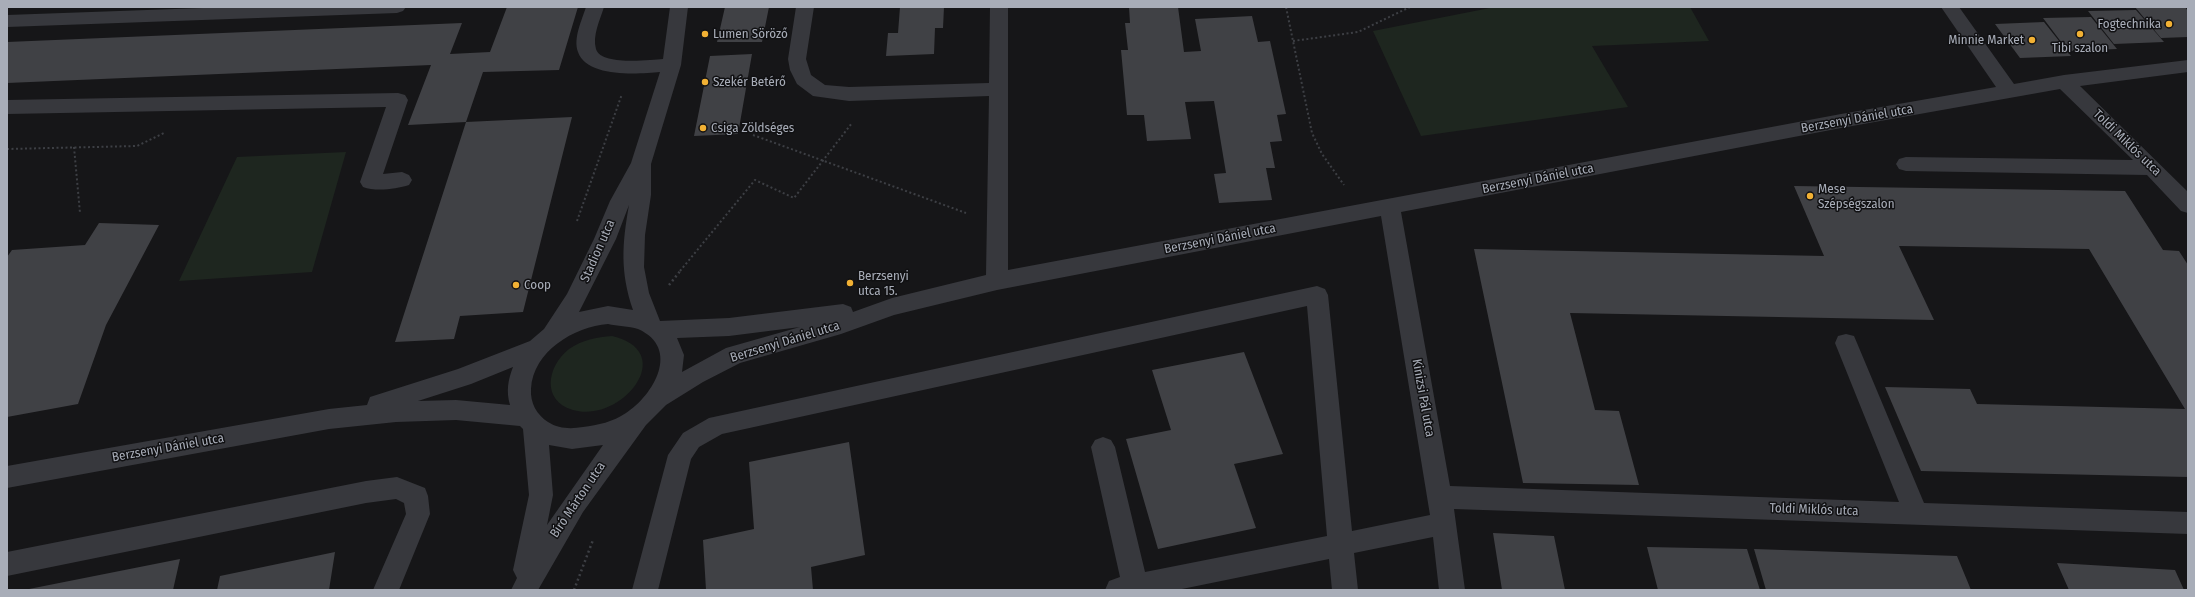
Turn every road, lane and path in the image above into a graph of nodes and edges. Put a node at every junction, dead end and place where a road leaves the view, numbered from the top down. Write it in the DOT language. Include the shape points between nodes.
graph roads {
  1 [pos="397,7"];
  2 [pos="595,7"];
  3 [pos="679,7"];
  4 [pos="805,7"];
  5 [pos="1000,7"];
  6 [pos="1286,7"];
  7 [pos="1410,7"];
  8 [pos="1950,7"];
  9 [pos="7,22"];
  10 [pos="1293,41"];
  11 [pos="672,64"];
  12 [pos="2188,66"];
  13 [pos="638,67"];
  14 [pos="2064,82"];
  15 [pos="998,90"];
  16 [pos="2010,92"];
  17 [pos="874,94"];
  18 [pos="7,107"];
  19 [pos="165,133"];
  20 [pos="753,136"];
  21 [pos="74,147"];
  22 [pos="7,149"];
  23 [pos="825,160"];
  24 [pos="641,163"];
  25 [pos="1906,164"];
  26 [pos="2154,168"];
  27 [pos="402,180"];
  28 [pos="2188,205"];
  29 [pos="1390,206"];
  30 [pos="1363,212"];
  31 [pos="80,213"];
  32 [pos="575,225"];
  33 [pos="997,225"];
  34 [pos="997,281"];
  35 [pos="668,287"];
  36 [pos="892,307"];
  37 [pos="654,326"];
  38 [pos="544,342"];
  39 [pos="1846,343"];
  40 [pos="661,397"];
  41 [pos="642,416"];
  42 [pos="329,419"];
  43 [pos="530,421"];
  44 [pos="1104,447"];
  45 [pos="7,477"];
  46 [pos="1440,497"];
  47 [pos="1916,513"];
  48 [pos="2188,523"];
  49 [pos="1442,524"];
  50 [pos="1340,544"];
  51 [pos="7,564"];
  52 [pos="1126,588"];
  53 [pos="386,590"];
  54 [pos="523,590"];
  55 [pos="645,590"];
  56 [pos="1344,590"];
  57 [pos="1452,590"];
  1 -- 9 [label="street"];
  2 -- 13 [label="street" via="585,40 586,50 600,63"];
  3 -- 11 [label="street, Stadion utca"];
  4 -- 17 [label="street" via="797,59 804,79 816,88 830,93"];
  5 -- 15 [label="street"];
  6 -- 10 [label="path"];
  7 -- 10 [label="path" via="1358,32"];
  8 -- 16 [label="street"];
  10 -- 30 [label="path" via="1312,133 1322,154"];
  11 -- 13 [label="street"];
  11 -- 24 [label="street, Stadion utca"];
  12 -- 14 [label="street, Berzsenyi Dániel utca"];
  13 -- 32 [label="path" via="623,90"];
  14 -- 16 [label="street, Berzsenyi Dániel utca"];
  14 -- 26 [label="street, Toldi Miklós utca"];
  15 -- 17 [label="street"];
  15 -- 33 [label="street"];
  16 -- 29 [label="street, Berzsenyi Dániel utca"];
  17 -- 23 [label="path"];
  18 -- 27 [label="street" via="398,100 370,182"];
  19 -- 21 [label="path" via="137,146"];
  20 -- 23 [label="path"];
  21 -- 22 [label="path"];
  21 -- 31 [label="path"];
  23 -- 33 [label="path"];
  23 -- 35 [label="path" via="794,198 755,180"];
  24 -- 37 [label="street, Stadion utca" via="641,195 634,235 633,267 638,294"];
  24 -- 38 [label="street, Stadion utca" via="620,201 605,239 575,300"];
  25 -- 26 [label="street"];
  26 -- 28 [label="street, Toldi Miklós utca"];
  29 -- 30 [label="street, Berzsenyi Dániel utca"];
  29 -- 46 [label="street, Kinizsi Pál utca"];
  30 -- 34 [label="street, Berzsenyi Dániel utca"];
  33 -- 34 [label="street"];
  34 -- 36 [label="street, Berzsenyi Dániel utca"];
  36 -- 37 [label="street, Berzsenyi Dániel utca" via="729,327"];
  36 -- 40 [label="street, Berzsenyi Dániel utca" via="841,325 734,355 694,375"];
  37 -- 38 [label="street" via="623,315 593,316 578,321"];
  37 -- 40 [label="street" via="670,345 673,365"];
  38 -- 42 [label="street, Berzsenyi Dániel utca" via="502,363 463,377"];
  38 -- 43 [label="street" via="527,362 520,376 520,404"];
  39 -- 47 [label="street"];
  40 -- 41 [label="street"];
  41 -- 43 [label="street" via="615,432 584,439 556,437 544,432"];
  41 -- 54 [label="street, Bíró Márton utca" via="585,487 553,536"];
  42 -- 43 [label="street, Berzsenyi Dániel utca" via="396,412 456,410"];
  42 -- 45 [label="street, Berzsenyi Dániel utca"];
  43 -- 54 [label="street, Bíró Márton utca" via="540,465 541,495"];
  44 -- 52 [label="street"];
  46 -- 47 [label="street, Toldi Miklós utca"];
  46 -- 49 [label="street, Kinizsi Pál utca"];
  47 -- 48 [label="street, Toldi Miklós utca"];
  49 -- 50 [label="street"];
  49 -- 57 [label="street, Kinizsi Pál utca"];
  50 -- 52 [label="street"];
  50 -- 55 [label="street" via="1317,295 717,425 691,440 680,455"];
  50 -- 56 [label="street"];
  51 -- 53 [label="street" via="366,492 397,488 416,496 418,514"];
}
